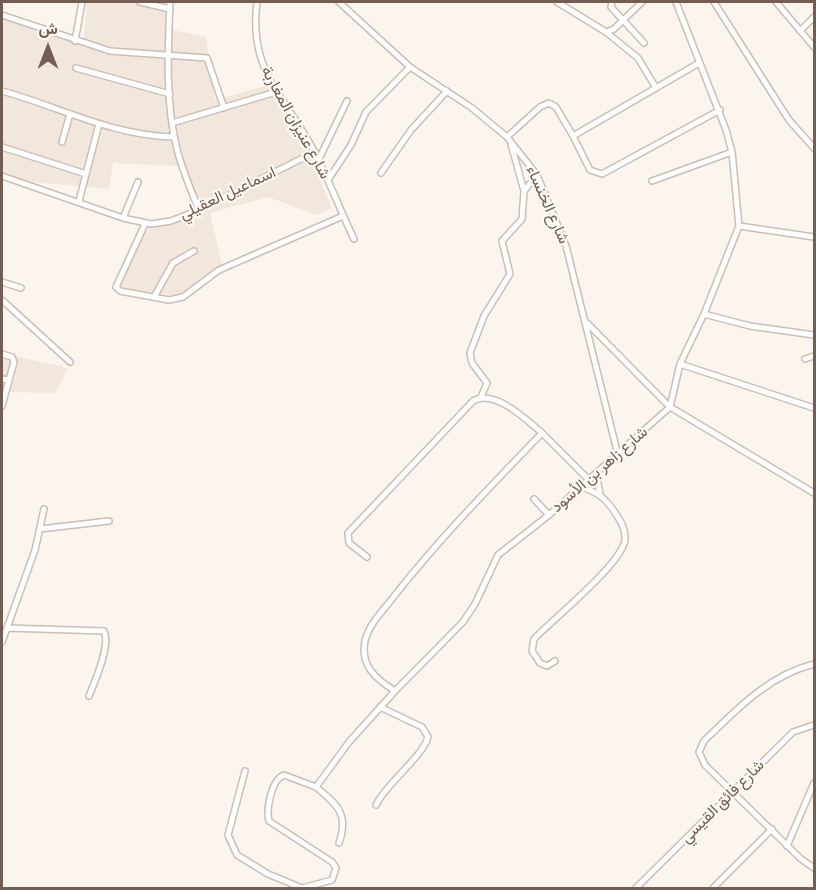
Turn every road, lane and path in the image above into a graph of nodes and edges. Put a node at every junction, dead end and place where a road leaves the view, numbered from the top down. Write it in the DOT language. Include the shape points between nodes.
graph roads {
  1 [pos="82,2"];
  2 [pos="140,2"];
  3 [pos="170,2"];
  4 [pos="257,2"];
  5 [pos="339,2"];
  6 [pos="557,2"];
  7 [pos="612,2"];
  8 [pos="642,2"];
  9 [pos="676,2"];
  10 [pos="714,2"];
  11 [pos="776,2"];
  12 [pos="170,9"];
  13 [pos="2,15"];
  14 [pos="814,17"];
  15 [pos="623,20"];
  16 [pos="606,32"];
  17 [pos="800,32"];
  18 [pos="75,41"];
  19 [pos="644,43"];
  20 [pos="814,47"];
  21 [pos="168,56"];
  22 [pos="699,63"];
  23 [pos="410,67"];
  24 [pos="76,68"];
  25 [pos="656,88"];
  26 [pos="2,91"];
  27 [pos="447,91"];
  28 [pos="276,92"];
  29 [pos="170,94"];
  30 [pos="347,101"];
  31 [pos="224,108"];
  32 [pos="720,110"];
  33 [pos="70,114"];
  34 [pos="172,123"];
  35 [pos="99,124"];
  36 [pos="573,136"];
  37 [pos="174,137"];
  38 [pos="508,139"];
  39 [pos="62,142"];
  40 [pos="2,147"];
  41 [pos="814,148"];
  42 [pos="315,152"];
  43 [pos="732,152"];
  44 [pos="318,160"];
  45 [pos="381,173"];
  46 [pos="86,174"];
  47 [pos="537,175"];
  48 [pos="2,176"];
  49 [pos="328,180"];
  50 [pos="652,181"];
  51 [pos="138,182"];
  52 [pos="524,191"];
  53 [pos="79,201"];
  54 [pos="199,210"];
  55 [pos="343,216"];
  56 [pos="123,218"];
  57 [pos="145,224"];
  58 [pos="739,226"];
  59 [pos="814,237"];
  60 [pos="354,239"];
  61 [pos="194,251"];
  62 [pos="2,282"];
  63 [pos="21,288"];
  64 [pos="154,297"];
  65 [pos="2,300"];
  66 [pos="704,314"];
  67 [pos="586,322"];
  68 [pos="814,334"];
  69 [pos="2,354"];
  70 [pos="814,356"];
  71 [pos="806,359"];
  72 [pos="70,362"];
  73 [pos="680,364"];
  74 [pos="2,379"];
  75 [pos="9,380"];
  76 [pos="481,397"];
  77 [pos="2,406"];
  78 [pos="670,407"];
  79 [pos="814,408"];
  80 [pos="542,433"];
  81 [pos="618,455"];
  82 [pos="596,474"];
  83 [pos="589,480"];
  84 [pos="581,487"];
  85 [pos="814,493"];
  86 [pos="600,494"];
  87 [pos="534,499"];
  88 [pos="44,509"];
  89 [pos="549,515"];
  90 [pos="109,521"];
  91 [pos="40,529"];
  92 [pos="367,557"];
  93 [pos="8,628"];
  94 [pos="2,642"];
  95 [pos="555,661"];
  96 [pos="814,664"];
  97 [pos="395,691"];
  98 [pos="89,696"];
  99 [pos="380,707"];
  100 [pos="814,725"];
  101 [pos="245,771"];
  102 [pos="814,783"];
  103 [pos="316,787"];
  104 [pos="733,793"];
  105 [pos="376,805"];
  106 [pos="772,829"];
  107 [pos="339,843"];
  108 [pos="787,846"];
  109 [pos="814,868"];
  110 [pos="636,888"];
  111 [pos="713,888"];
  1 -- 18 [label="street"];
  2 -- 12 [label="street"];
  3 -- 12 [label="street"];
  4 -- 28 [label="street, شارع عنيزان المغاربة" via="257,47"];
  5 -- 23 [label="street, شارع الخنساء"];
  6 -- 16 [label="street"];
  7 -- 15 [label="street" via="611,7"];
  8 -- 15 [label="street"];
  9 -- 22 [label="street"];
  10 -- 41 [label="street" via="789,120"];
  11 -- 17 [label="street"];
  12 -- 21 [label="street"];
  13 -- 18 [label="street"];
  14 -- 17 [label="street"];
  15 -- 16 [label="street"];
  15 -- 19 [label="street"];
  16 -- 25 [label="street" via="638,58"];
  17 -- 20 [label="street"];
  18 -- 21 [label="street" via="123,53"];
  21 -- 29 [label="street"];
  21 -- 31 [label="street" via="209,60"];
  22 -- 25 [label="street"];
  22 -- 32 [label="street"];
  23 -- 27 [label="street, شارع الخنساء"];
  23 -- 49 [label="street" via="366,112 351,145"];
  24 -- 29 [label="street"];
  25 -- 36 [label="street"];
  26 -- 33 [label="street"];
  27 -- 38 [label="street, شارع الخنساء"];
  27 -- 45 [label="street" via="411,130"];
  28 -- 31 [label="street"];
  28 -- 42 [label="street, شارع عنيزان المغاربة"];
  29 -- 34 [label="street"];
  30 -- 44 [label="street"];
  31 -- 34 [label="street"];
  32 -- 36 [label="street" via="602,174 590,170"];
  32 -- 43 [label="street"];
  33 -- 35 [label="street"];
  33 -- 39 [label="street"];
  34 -- 37 [label="street"];
  35 -- 37 [label="street" via="138,135"];
  35 -- 46 [label="street"];
  36 -- 38 [label="street" via="556,107 547,103"];
  37 -- 54 [label="street"];
  38 -- 47 [label="street, شارع الخنساء"];
  38 -- 52 [label="street"];
  40 -- 46 [label="street"];
  42 -- 44 [label="street, شارع عنيزان المغاربة"];
  42 -- 54 [label="street, اسماعيل العقيلي"];
  43 -- 50 [label="street"];
  43 -- 58 [label="street"];
  44 -- 49 [label="street, شارع عنيزان المغاربة"];
  46 -- 53 [label="street"];
  47 -- 52 [label="street"];
  47 -- 67 [label="street, شارع الخنساء" via="566,246"];
  48 -- 53 [label="street, اسماعيل العقيلي"];
  49 -- 55 [label="street, شارع عنيزان المغاربة"];
  51 -- 56 [label="street"];
  52 -- 76 [label="street" via="522,219 501,245 510,273 484,316 470,352 472,363 487,383"];
  53 -- 56 [label="street, اسماعيل العقيلي"];
  54 -- 57 [label="street, اسماعيل العقيلي" via="171,221"];
  55 -- 60 [label="street, شارع عنيزان المغاربة"];
  55 -- 64 [label="street" via="231,264 178,300"];
  56 -- 57 [label="street, اسماعيل العقيلي"];
  57 -- 64 [label="street" via="116,287"];
  58 -- 59 [label="street"];
  58 -- 66 [label="street"];
  61 -- 64 [label="street" via="173,263"];
  62 -- 63 [label="street"];
  65 -- 72 [label="street"];
  66 -- 68 [label="street" via="750,326"];
  66 -- 73 [label="street"];
  67 -- 78 [label="street"];
  67 -- 81 [label="street, شارع الخنساء"];
  69 -- 75 [label="street" via="14,359"];
  70 -- 71 [label="street"];
  73 -- 78 [label="street"];
  73 -- 79 [label="street"];
  74 -- 75 [label="street"];
  75 -- 77 [label="street"];
  76 -- 80 [label="street" via="508,408"];
  76 -- 92 [label="street" via="348,533 348,543"];
  78 -- 81 [label="street, شارع زاهر بن الأسود"];
  78 -- 85 [label="street"];
  80 -- 83 [label="street"];
  80 -- 97 [label="street" via="459,518 384,608 365,640 365,659 371,673"];
  81 -- 82 [label="street, شارع زاهر بن الأسود"];
  82 -- 83 [label="street, شارع زاهر بن الأسود"];
  82 -- 86 [label="street"];
  83 -- 84 [label="street, شارع زاهر بن الأسود"];
  84 -- 86 [label="street"];
  84 -- 89 [label="street, شارع زاهر بن الأسود"];
  86 -- 95 [label="street" via="623,526 624,543 605,571 534,639 532,651 540,663 547,666"];
  87 -- 89 [label="street"];
  88 -- 91 [label="street"];
  89 -- 97 [label="street, شارع زاهر بن الأسود" via="498,555 463,622"];
  90 -- 91 [label="street"];
  91 -- 93 [label="street"];
  93 -- 94 [label="street"];
  93 -- 98 [label="street" via="104,631 103,655"];
  96 -- 104 [label="street" via="764,687 704,741 700,759"];
  97 -- 99 [label="street, شارع زاهر بن الأسود"];
  99 -- 103 [label="street, شارع زاهر بن الأسود"];
  99 -- 105 [label="street" via="422,727 428,736 426,744 388,785"];
  100 -- 104 [label="street, شارع فائق القيسي" via="793,732"];
  101 -- 103 [label="street" via="229,823 233,849 243,860 268,874 303,888 332,880 336,868 271,823 268,812 281,776"];
  102 -- 108 [label="street"];
  103 -- 107 [label="street" via="342,815 344,826"];
  104 -- 106 [label="street"];
  104 -- 110 [label="street, شارع فائق القيسي"];
  106 -- 108 [label="street"];
  106 -- 111 [label="street"];
  108 -- 109 [label="street"];
}
